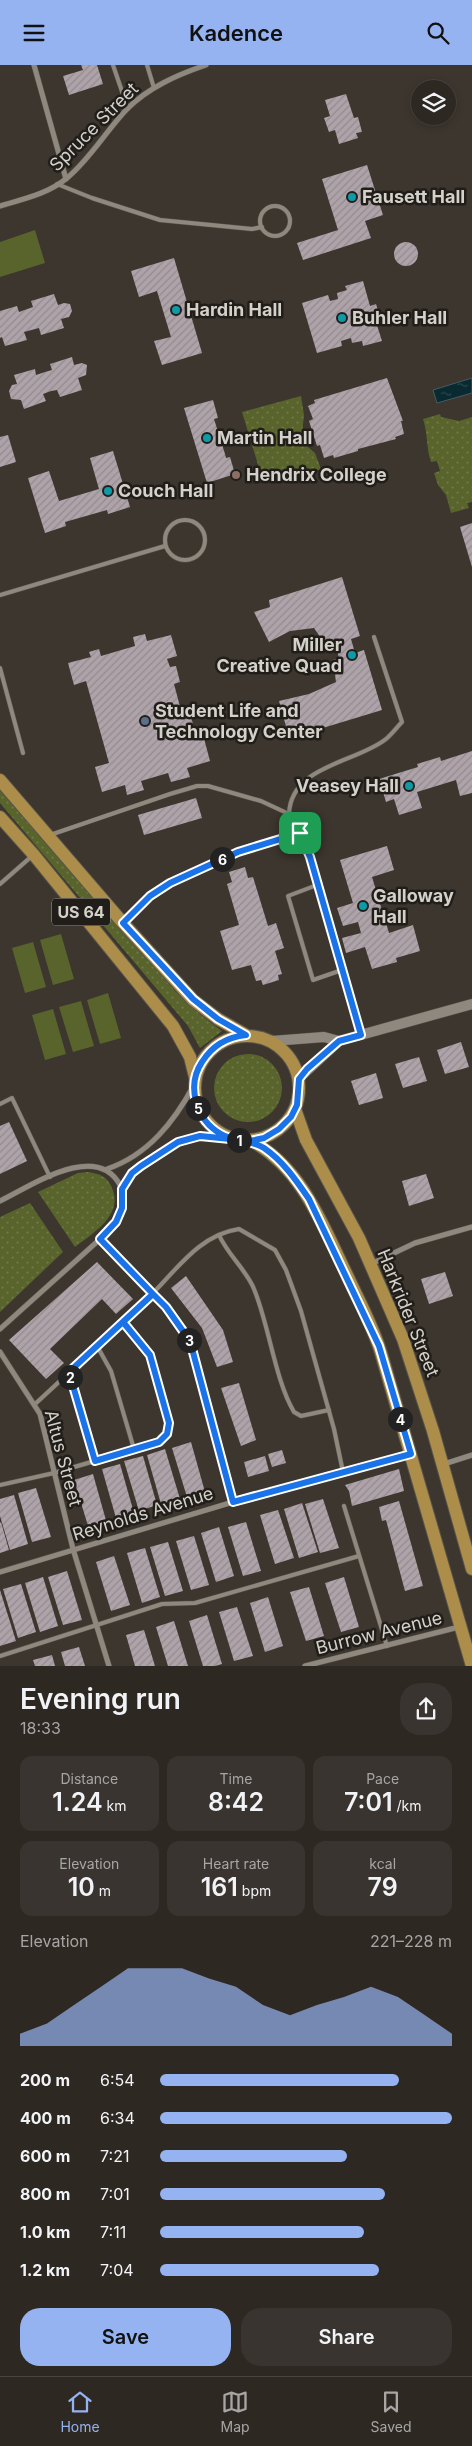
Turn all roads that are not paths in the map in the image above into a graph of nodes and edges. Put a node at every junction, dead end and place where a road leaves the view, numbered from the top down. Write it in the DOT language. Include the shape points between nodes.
graph roads {
  1 [pos="34,65"];
  2 [pos="113,65"];
  3 [pos="147,65"];
  4 [pos="186,65"];
  5 [pos="206,65"];
  6 [pos="188,71"];
  7 [pos="154,88"];
  8 [pos="128,109"];
  9 [pos="66,179"];
  10 [pos="57,184"];
  11 [pos="0,205"];
  12 [pos="262,227"];
  13 [pos="165,545"];
  14 [pos="0,595"];
  15 [pos="374,637"];
  16 [pos="0,668"];
  17 [pos="23,753"];
  18 [pos="0,780"];
  19 [pos="289,814"];
  20 [pos="0,817"];
  21 [pos="300,833"];
  22 [pos="48,836"];
  23 [pos="34,855"];
  24 [pos="0,884"];
  25 [pos="317,885"];
  26 [pos="123,923"];
  27 [pos="342,970"];
  28 [pos="472,1004"];
  29 [pos="246,1035"];
  30 [pos="361,1035"];
  31 [pos="272,1041"];
  32 [pos="339,1041"];
  33 [pos="299,1079"];
  34 [pos="194,1081"];
  35 [pos="0,1103"];
  36 [pos="295,1109"];
  37 [pos="236,1139"];
  38 [pos="250,1141"];
  39 [pos="107,1169"];
  40 [pos="50,1177"];
  41 [pos="122,1189"];
  42 [pos="0,1201"];
  43 [pos="472,1227"];
  44 [pos="219,1235"];
  45 [pos="100,1239"];
  46 [pos="370,1264"];
  47 [pos="153,1294"];
  48 [pos="123,1322"];
  49 [pos="0,1329"];
  50 [pos="97,1346"];
  51 [pos="0,1352"];
  52 [pos="69,1372"];
  53 [pos="34,1405"];
  54 [pos="329,1410"];
  55 [pos="134,1449"];
  56 [pos="411,1454"];
  57 [pos="472,1455"];
  58 [pos="95,1461"];
  59 [pos="442,1465"];
  60 [pos="344,1472"];
  61 [pos="54,1473"];
  62 [pos="0,1485"];
  63 [pos="233,1502"];
  64 [pos="344,1505"];
  65 [pos="73,1549"];
  66 [pos="359,1557"];
  67 [pos="472,1565"];
  68 [pos="0,1573"];
  69 [pos="96,1625"];
  70 [pos="460,1627"];
  71 [pos="387,1646"];
  72 [pos="0,1656"];
  73 [pos="109,1666"];
  74 [pos="305,1666"];
  75 [pos="472,1666"];
  1 -- 9 [label="street"];
  2 -- 8 [label="lane"];
  3 -- 7 [label="lane"];
  4 -- 6 [label="lane"];
  5 -- 6 [label="street, Spruce Street"];
  6 -- 7 [label="street, Spruce Street"];
  7 -- 8 [label="street, Spruce Street"];
  8 -- 9 [label="street, Spruce Street"];
  9 -- 10 [label="street, Spruce Street"];
  10 -- 11 [label="street, Spruce Street" via="37,195"];
  10 -- 12 [label="lane" via="92,199 160,220 252,229"];
  12 -- 12 [label="lane" via="274,236 283,234 289,227 288,213 281,207 267,209 261,217"];
  13 -- 13 [label="lane" via="178,560 191,559 202,551 203,532 194,522 177,520 166,532"];
  13 -- 14 [label="lane"];
  15 -- 19 [label="lane" via="402,722 386,740 308,777 297,790"];
  16 -- 17 [label="lane"];
  18 -- 22 [label="main road, US 64"];
  19 -- 21 [label="lane"];
  19 -- 22 [label="lane" via="261,801 208,786 197,786"];
  20 -- 23 [label="main road, US 64"];
  21 -- 25 [label="lane"];
  21 -- 26 [label="lane" via="238,852 170,883 150,896"];
  22 -- 26 [label="main road, US 64"];
  23 -- 24 [label="lane"];
  23 -- 34 [label="main road, US 64" via="173,1026 194,1066"];
  25 -- 27 [label="lane"];
  25 -- 27 [label="lane" via="288,896 313,980"];
  26 -- 29 [label="main road, US 64" via="193,999"];
  27 -- 30 [label="lane"];
  28 -- 30 [label="street"];
  29 -- 31 [label="main road"];
  29 -- 34 [label="main road" via="222,1042 208,1052"];
  30 -- 32 [label="street"];
  31 -- 32 [label="street" via="324,1037"];
  31 -- 33 [label="main road" via="293,1063"];
  32 -- 33 [label="street"];
  33 -- 36 [label="main road"];
  34 -- 37 [label="main road" via="200,1113 209,1125"];
  34 -- 39 [label="street" via="172,1122 159,1137 121,1164"];
  35 -- 40 [label="lane" via="12,1098"];
  36 -- 38 [label="main road" via="279,1129 264,1138"];
  36 -- 46 [label="main road, Harkrider Street" via="306,1139"];
  37 -- 38 [label="main road"];
  37 -- 41 [label="street" via="200,1136 178,1142 132,1173"];
  38 -- 56 [label="main road" via="271,1153 295,1178 328,1235 379,1346"];
  39 -- 40 [label="street" via="83,1165"];
  39 -- 41 [label="street"];
  40 -- 42 [label="street"];
  41 -- 45 [label="street" via="120,1215"];
  43 -- 46 [label="street" via="415,1243"];
  44 -- 47 [label="lane" via="184,1259"];
  44 -- 54 [label="lane" via="224,1248 254,1287 294,1412 301,1416"];
  44 -- 54 [label="lane" via="239,1229 275,1250 286,1269 301,1311"];
  45 -- 47 [label="street"];
  45 -- 49 [label="street"];
  46 -- 59 [label="main road, Harkrider Street" via="404,1339"];
  47 -- 48 [label="lane"];
  47 -- 63 [label="street" via="190,1341"];
  48 -- 50 [label="lane"];
  48 -- 55 [label="lane" via="150,1355 169,1423 167,1434 159,1442"];
  50 -- 52 [label="lane"];
  50 -- 55 [label="lane" via="111,1371"];
  51 -- 53 [label="street, Altus Street"];
  52 -- 53 [label="lane"];
  52 -- 58 [label="lane"];
  53 -- 61 [label="street, Altus Street" via="40,1414"];
  54 -- 60 [label="lane"];
  55 -- 58 [label="lane"];
  56 -- 60 [label="street, Reynolds Avenue"];
  56 -- 70 [label="main road"];
  57 -- 59 [label="street"];
  58 -- 61 [label="lane"];
  59 -- 67 [label="main road, Harkrider Street"];
  60 -- 63 [label="street, Reynolds Avenue"];
  61 -- 62 [label="lane"];
  61 -- 65 [label="street, Altus Street"];
  63 -- 65 [label="street, Reynolds Avenue"];
  64 -- 66 [label="lane"];
  65 -- 68 [label="street, Reynolds Avenue"];
  65 -- 69 [label="street, Altus Street"];
  66 -- 69 [label="lane" via="195,1603 162,1604"];
  66 -- 71 [label="lane"];
  69 -- 72 [label="lane"];
  69 -- 73 [label="street, Altus Street"];
  70 -- 71 [label="street, Burrow Avenue"];
  70 -- 75 [label="main road"];
  71 -- 74 [label="street, Burrow Avenue"];
}
